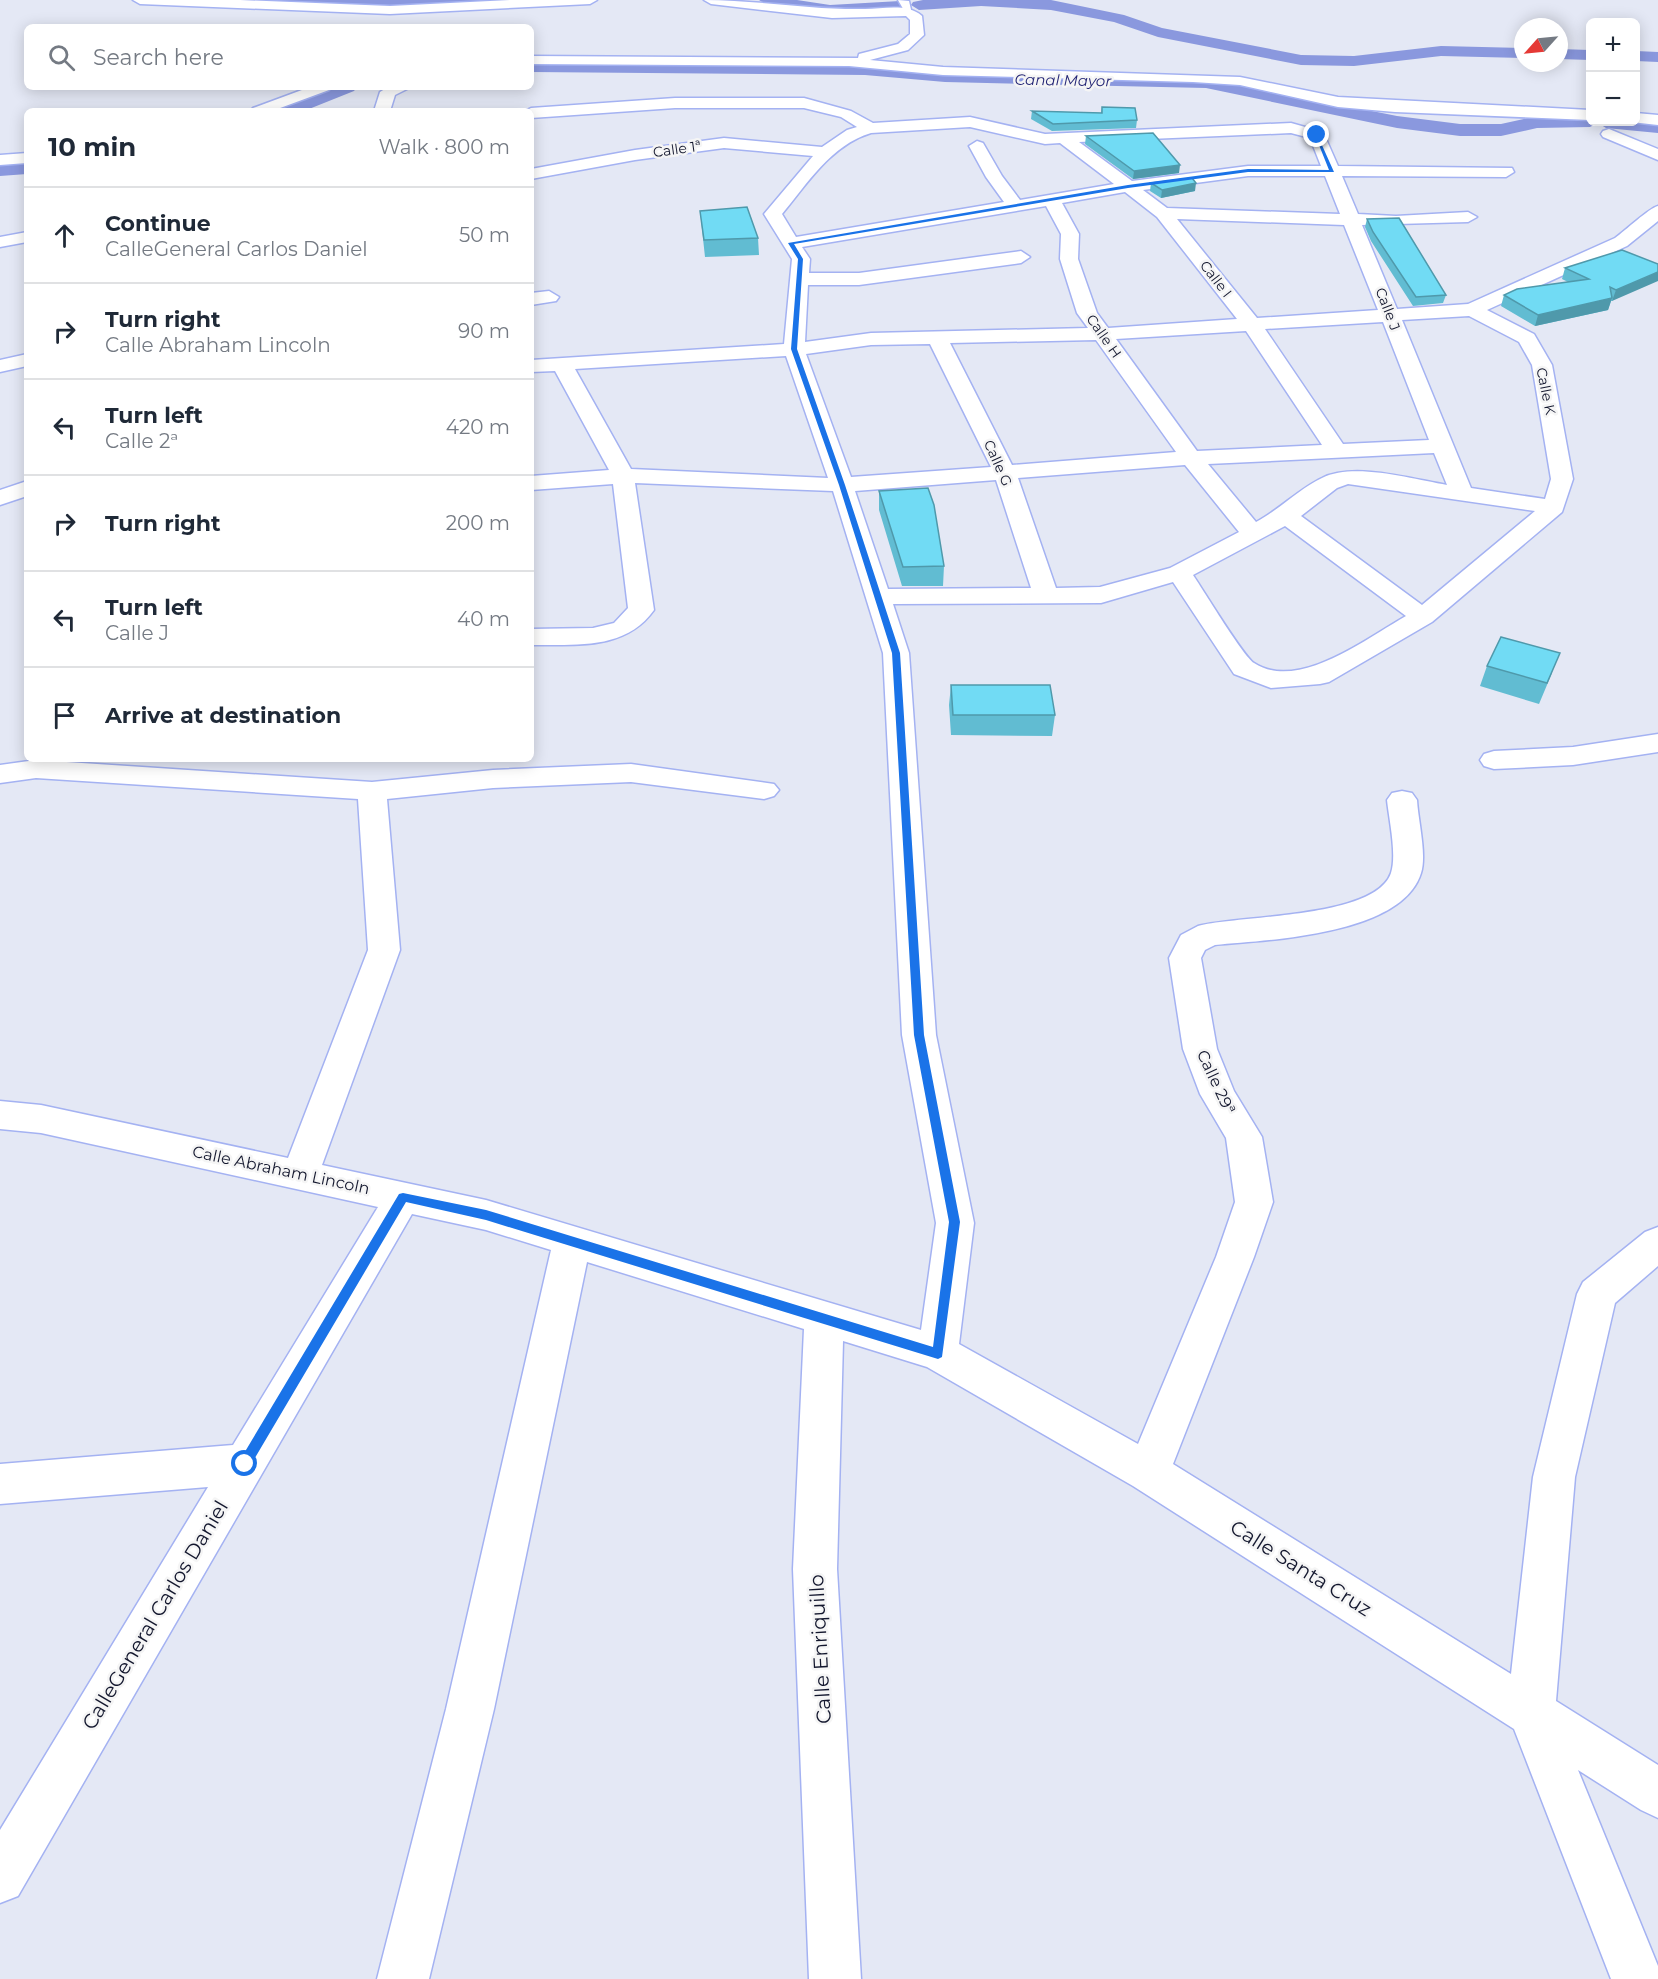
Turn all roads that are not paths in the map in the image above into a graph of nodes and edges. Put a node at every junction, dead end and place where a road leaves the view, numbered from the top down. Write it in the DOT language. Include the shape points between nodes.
graph roads {
  1 [pos="140,0"];
  2 [pos="590,0"];
  3 [pos="711,0"];
  4 [pos="905,6"];
  5 [pos="390,10"];
  6 [pos="388,24"];
  7 [pos="534,60"];
  8 [pos="849,62"];
  9 [pos="316,90"];
  10 [pos="394,90"];
  11 [pos="739,95"];
  12 [pos="266,108"];
  13 [pos="383,108"];
  14 [pos="534,113"];
  15 [pos="1586,115"];
  16 [pos="1640,118"];
  17 [pos="1658,120"];
  18 [pos="870,128"];
  19 [pos="743,133"];
  20 [pos="1609,134"];
  21 [pos="1063,138"];
  22 [pos="977,146"];
  23 [pos="825,152"];
  24 [pos="1658,155"];
  25 [pos="24,158"];
  26 [pos="0,160"];
  27 [pos="1332,171"];
  28 [pos="1506,172"];
  29 [pos="534,173"];
  30 [pos="1128,187"];
  31 [pos="1051,199"];
  32 [pos="1015,205"];
  33 [pos="1658,211"];
  34 [pos="1163,213"];
  35 [pos="1468,217"];
  36 [pos="1354,220"];
  37 [pos="24,238"];
  38 [pos="0,242"];
  39 [pos="791,243"];
  40 [pos="1021,256"];
  41 [pos="799,279"];
  42 [pos="1472,310"];
  43 [pos="1391,316"];
  44 [pos="1253,326"];
  45 [pos="1102,334"];
  46 [pos="936,336"];
  47 [pos="794,349"];
  48 [pos="24,361"];
  49 [pos="562,364"];
  50 [pos="0,366"];
  51 [pos="534,366"];
  52 [pos="1442,446"];
  53 [pos="1337,451"];
  54 [pos="1191,458"];
  55 [pos="1005,473"];
  56 [pos="623,476"];
  57 [pos="534,483"];
  58 [pos="842,485"];
  59 [pos="24,489"];
  60 [pos="1462,494"];
  61 [pos="0,498"];
  62 [pos="1554,507"];
  63 [pos="1286,516"];
  64 [pos="1253,534"];
  65 [pos="1179,573"];
  66 [pos="1046,596"];
  67 [pos="878,597"];
  68 [pos="1423,616"];
  69 [pos="534,638"];
  70 [pos="1658,743"];
  71 [pos="1494,760"];
  72 [pos="43,764"];
  73 [pos="496,769"];
  74 [pos="0,774"];
  75 [pos="764,790"];
  76 [pos="372,791"];
  77 [pos="1402,800"];
  78 [pos="0,1115"];
  79 [pos="300,1174"];
  80 [pos="403,1197"];
  81 [pos="572,1241"];
  82 [pos="1658,1243"];
  83 [pos="824,1319"];
  84 [pos="938,1353"];
  85 [pos="245,1464"];
  86 [pos="1148,1472"];
  87 [pos="0,1484"];
  88 [pos="1531,1713"];
  89 [pos="1658,1793"];
  90 [pos="0,1878"];
  91 [pos="403,1979"];
  92 [pos="835,1979"];
  93 [pos="1637,1979"];
  1 -- 5 [label="street"];
  2 -- 5 [label="street"];
  3 -- 4 [label="street" via="832,14"];
  4 -- 8 [label="street" via="917,19 917,36 903,47"];
  5 -- 6 [label="street"];
  7 -- 8 [label="street"];
  8 -- 15 [label="street" via="943,71 1240,81 1350,103 1449,111"];
  9 -- 12 [label="street"];
  10 -- 13 [label="street" via="388,92"];
  11 -- 14 [label="street"];
  11 -- 18 [label="street" via="824,107"];
  11 -- 19 [label="street"];
  16 -- 17 [label="street"];
  18 -- 21 [label="street" via="970,122 1027,136"];
  18 -- 23 [label="street" via="853,133"];
  19 -- 23 [label="street, Calle 1ª"];
  19 -- 29 [label="street, Calle 1ª" via="692,146"];
  20 -- 24 [label="street"];
  21 -- 27 [label="street, Calle J" via="1307,130 1317,135"];
  21 -- 30 [label="street, Calle I"];
  22 -- 32 [label="street"];
  23 -- 39 [label="street" via="773,214"];
  25 -- 26 [label="street"];
  27 -- 28 [label="street"];
  27 -- 30 [label="street" via="1248,171"];
  27 -- 36 [label="street, Calle J"];
  30 -- 31 [label="street"];
  30 -- 34 [label="street, Calle I"];
  31 -- 32 [label="street"];
  31 -- 45 [label="street, Calle H" via="1070,234 1069,259 1087,313"];
  32 -- 39 [label="street"];
  33 -- 42 [label="street" via="1621,242"];
  34 -- 36 [label="street"];
  34 -- 44 [label="street, Calle I"];
  35 -- 36 [label="street"];
  36 -- 43 [label="street, Calle J"];
  37 -- 38 [label="street"];
  39 -- 41 [label="street" via="801,259"];
  40 -- 41 [label="street" via="859,279"];
  41 -- 47 [label="street"];
  42 -- 43 [label="street"];
  42 -- 62 [label="street, Calle K" via="1527,338 1542,365 1562,479"];
  43 -- 44 [label="street"];
  43 -- 52 [label="street, Calle J"];
  44 -- 45 [label="street"];
  44 -- 53 [label="street, Calle I"];
  45 -- 46 [label="street"];
  45 -- 54 [label="street, Calle H"];
  46 -- 47 [label="street"];
  46 -- 55 [label="street, Calle G"];
  47 -- 49 [label="street"];
  47 -- 58 [label="street"];
  48 -- 50 [label="street"];
  49 -- 51 [label="street"];
  49 -- 56 [label="street"];
  52 -- 53 [label="street"];
  52 -- 60 [label="street, Calle J"];
  53 -- 54 [label="street"];
  54 -- 55 [label="street"];
  54 -- 64 [label="street, Calle H"];
  55 -- 58 [label="street"];
  55 -- 66 [label="street, Calle G"];
  56 -- 57 [label="street"];
  56 -- 58 [label="street"];
  56 -- 69 [label="street" via="640,610 623,628 594,636"];
  58 -- 67 [label="street"];
  59 -- 61 [label="street"];
  60 -- 62 [label="street"];
  60 -- 63 [label="street" via="1347,477 1329,483"];
  62 -- 68 [label="street"];
  63 -- 64 [label="street"];
  63 -- 68 [label="street"];
  64 -- 65 [label="street"];
  65 -- 66 [label="street" via="1101,595"];
  65 -- 68 [label="street" via="1242,668 1271,680 1320,676"];
  66 -- 67 [label="street"];
  67 -- 84 [label="street" via="896,653 919,1035 955,1222"];
  70 -- 71 [label="street" via="1573,756"];
  72 -- 74 [label="street"];
  72 -- 76 [label="street"];
  73 -- 75 [label="street" via="631,772"];
  73 -- 76 [label="street"];
  76 -- 79 [label="street" via="384,950"];
  77 -- 86 [label="street, Calle 29ª" via="1406,874 1391,896 1325,921 1209,934 1192,943 1185,958 1200,1049 1218,1094 1244,1137 1254,1202"];
  78 -- 79 [label="street, Calle Abraham Lincoln" via="41,1119"];
  79 -- 80 [label="street, Calle Abraham Lincoln"];
  80 -- 81 [label="street, Calle Abraham Lincoln" via="486,1215"];
  80 -- 85 [label="street, CalleGeneral Carlos Daniel"];
  81 -- 83 [label="street, Calle Abraham Lincoln"];
  81 -- 91 [label="street" via="472,1697"];
  82 -- 88 [label="street" via="1597,1294 1554,1478"];
  83 -- 84 [label="street, Calle Abraham Lincoln"];
  83 -- 92 [label="street, Calle Enriquillo" via="815,1569"];
  84 -- 86 [label="street, Calle Santa Cruz"];
  85 -- 87 [label="street"];
  85 -- 90 [label="street, CalleGeneral Carlos Daniel"];
  86 -- 88 [label="street, Calle Santa Cruz"];
  88 -- 89 [label="street, Calle Santa Cruz"];
  88 -- 93 [label="street"];
}
